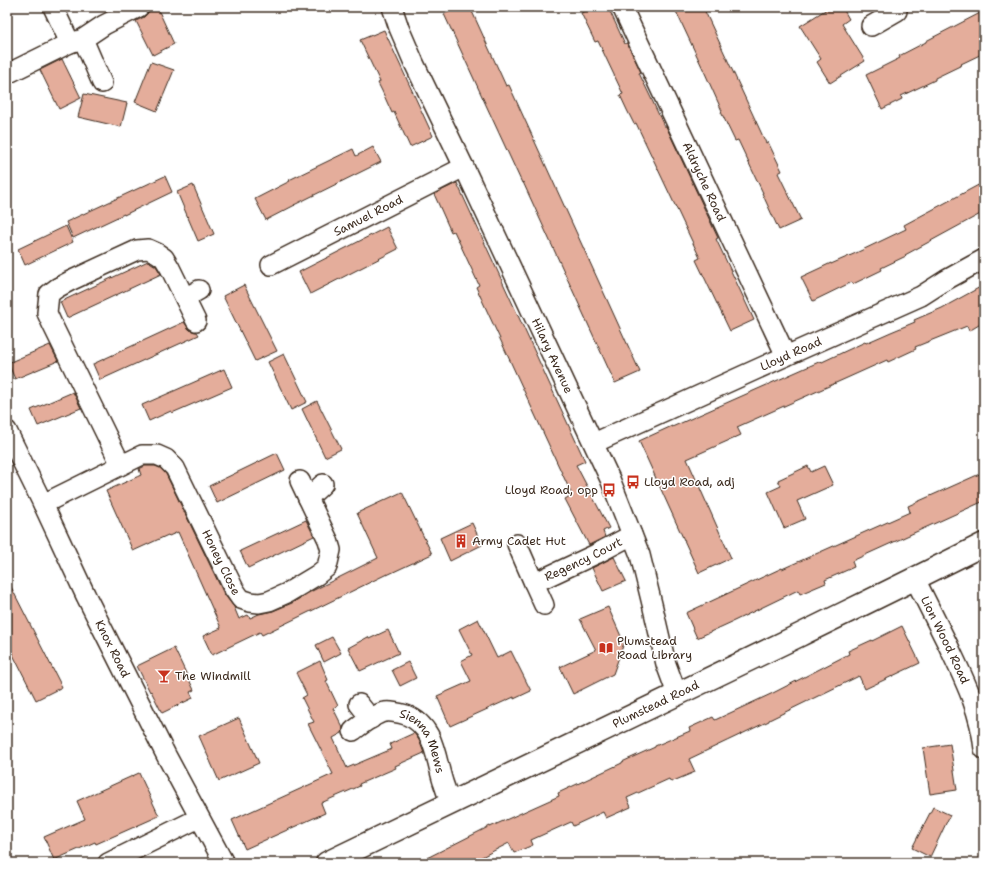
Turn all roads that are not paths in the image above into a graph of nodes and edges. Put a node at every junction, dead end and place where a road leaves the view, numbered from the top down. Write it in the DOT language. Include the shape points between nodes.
graph roads {
  1 [pos="53,7"];
  2 [pos="139,7"];
  3 [pos="392,7"];
  4 [pos="622,7"];
  5 [pos="899,8"];
  6 [pos="871,26"];
  7 [pos="76,41"];
  8 [pos="7,74"];
  9 [pos="102,83"];
  10 [pos="464,167"];
  11 [pos="984,259"];
  12 [pos="271,265"];
  13 [pos="196,321"];
  14 [pos="786,356"];
  15 [pos="7,431"];
  16 [pos="594,443"];
  17 [pos="121,465"];
  18 [pos="300,481"];
  19 [pos="323,484"];
  20 [pos="308,498"];
  21 [pos="43,504"];
  22 [pos="632,535"];
  23 [pos="517,544"];
  24 [pos="984,544"];
  25 [pos="915,579"];
  26 [pos="534,582"];
  27 [pos="544,605"];
  28 [pos="677,694"];
  29 [pos="359,704"];
  30 [pos="371,719"];
  31 [pos="353,731"];
  32 [pos="984,749"];
  33 [pos="451,802"];
  34 [pos="199,818"];
  35 [pos="108,863"];
  36 [pos="224,863"];
  37 [pos="327,863"];
  1 -- 7 [label="street"];
  2 -- 7 [label="street"];
  3 -- 10 [label="street, Hilary Avenue" via="399,28"];
  4 -- 14 [label="street, Aldryche Road"];
  5 -- 6 [label="street"];
  7 -- 8 [label="street"];
  7 -- 9 [label="street"];
  10 -- 12 [label="street, Samuel Road"];
  10 -- 16 [label="street, Hilary Avenue"];
  11 -- 14 [label="street, Lloyd Road" via="921,296"];
  13 -- 17 [label="street" via="192,294 164,258 148,249 137,250 70,281 49,294 47,313"];
  14 -- 16 [label="street, Lloyd Road"];
  15 -- 21 [label="street, Knox Road"];
  16 -- 22 [label="street, Hilary Avenue"];
  17 -- 20 [label="street, Honey Close" via="142,455 157,455 176,468 234,589 241,599 250,602 259,603 287,593 327,567 332,550"];
  17 -- 21 [label="street, Honey Close"];
  18 -- 20 [label="street, Honey Close"];
  19 -- 20 [label="street"];
  21 -- 34 [label="street, Knox Road" via="86,596"];
  22 -- 26 [label="street, Regency Court"];
  22 -- 28 [label="street, Hilary Avenue" via="640,555 666,664"];
  23 -- 26 [label="street, Regency Court"];
  24 -- 25 [label="main road, Plumstead Road"];
  25 -- 28 [label="main road, Plumstead Road"];
  25 -- 32 [label="street, Lion Wood Road" via="971,695"];
  26 -- 27 [label="street, Regency Court"];
  28 -- 33 [label="main road, Plumstead Road"];
  29 -- 30 [label="street"];
  30 -- 31 [label="street, Sienna Mews"];
  30 -- 33 [label="street, Sienna Mews" via="384,712 398,713 411,717 420,724 429,736"];
  33 -- 37 [label="main road, Plumstead Road"];
  34 -- 35 [label="street"];
  34 -- 36 [label="street, Knox Road"];
}
